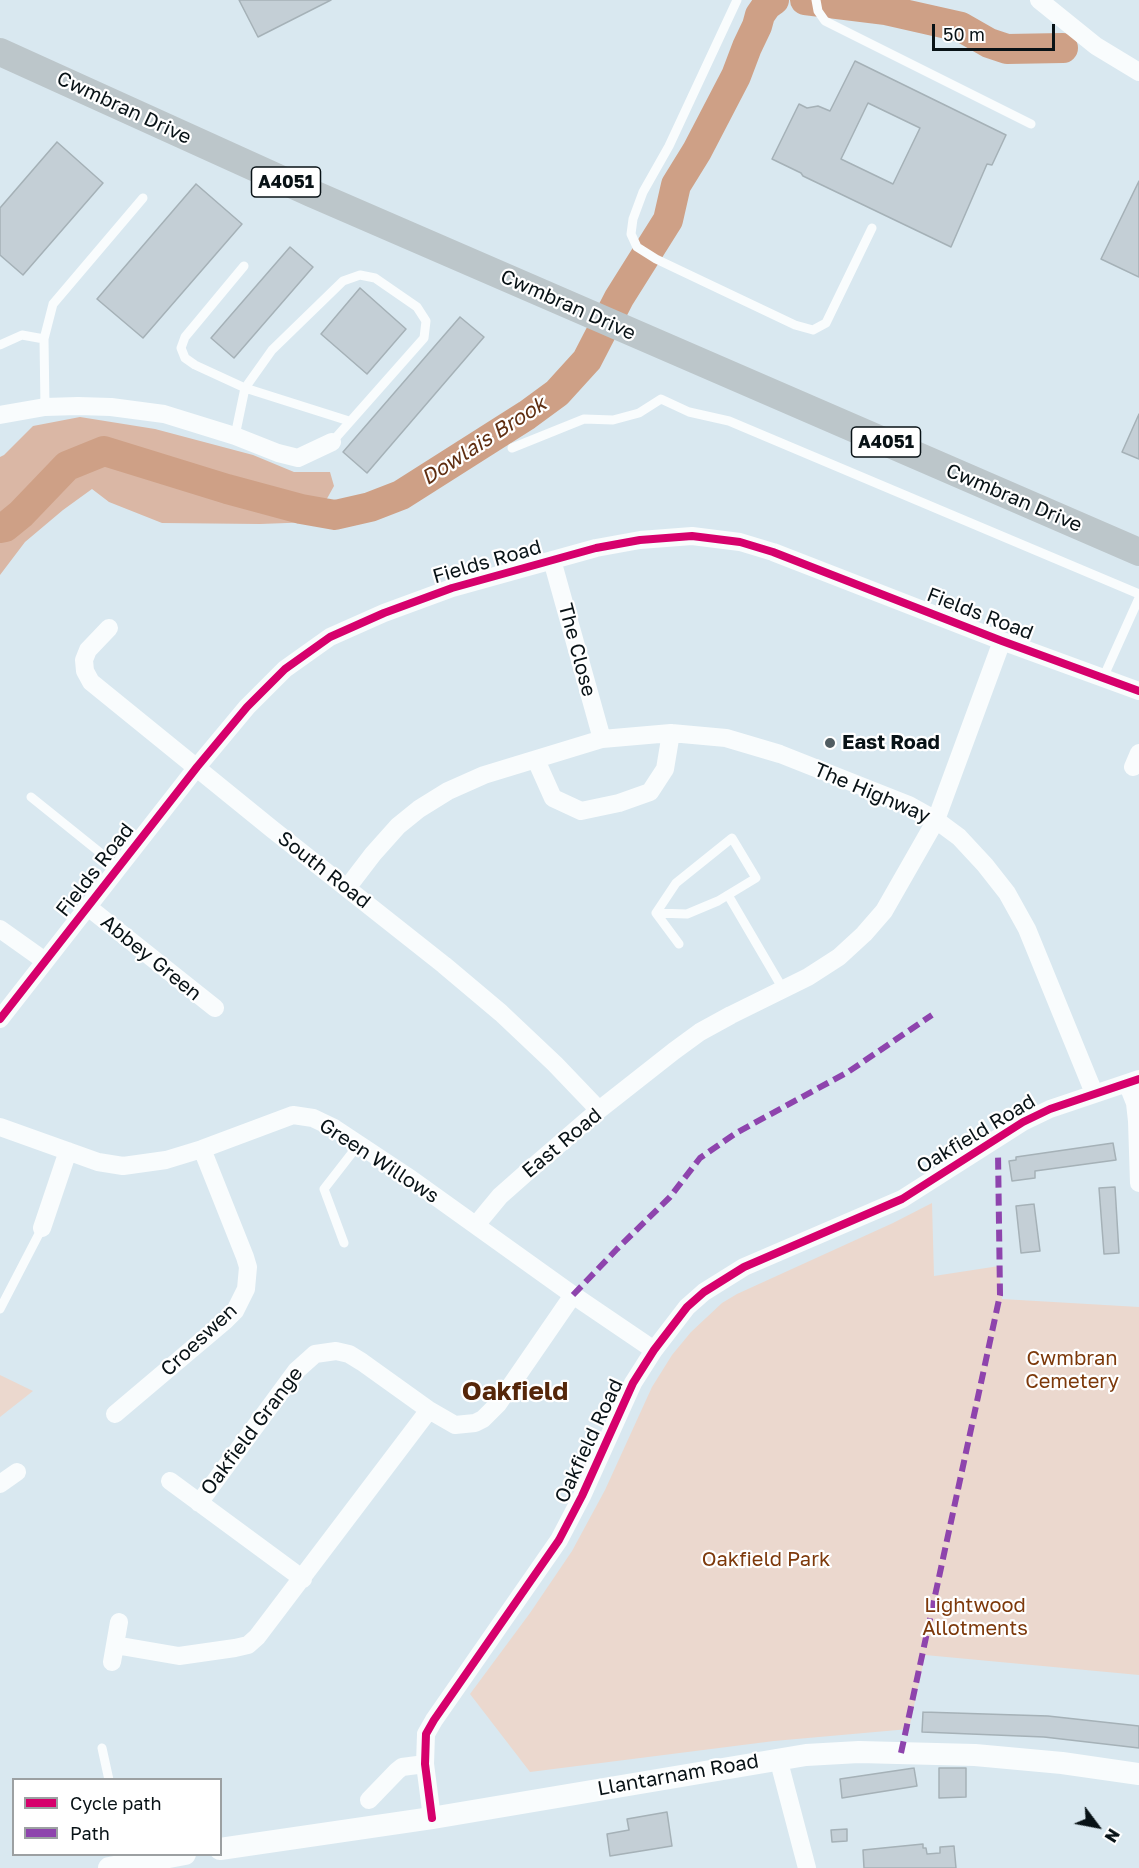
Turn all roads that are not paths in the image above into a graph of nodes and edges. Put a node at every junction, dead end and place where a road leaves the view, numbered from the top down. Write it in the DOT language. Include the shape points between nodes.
graph roads {
  1 [pos="737,0"];
  2 [pos="816,0"];
  3 [pos="1040,0"];
  4 [pos="0,52"];
  5 [pos="1139,72"];
  6 [pos="1031,124"];
  7 [pos="143,198"];
  8 [pos="872,228"];
  9 [pos="244,266"];
  10 [pos="44,339"];
  11 [pos="0,345"];
  12 [pos="245,388"];
  13 [pos="45,407"];
  14 [pos="0,415"];
  15 [pos="350,422"];
  16 [pos="235,436"];
  17 [pos="332,442"];
  18 [pos="512,448"];
  19 [pos="1139,552"];
  20 [pos="552,560"];
  21 [pos="1139,596"];
  22 [pos="109,628"];
  23 [pos="1002,641"];
  24 [pos="1103,678"];
  25 [pos="1139,691"];
  26 [pos="671,733"];
  27 [pos="602,739"];
  28 [pos="536,759"];
  29 [pos="197,767"];
  30 [pos="31,797"];
  31 [pos="936,820"];
  32 [pos="118,867"];
  33 [pos="347,888"];
  34 [pos="728,895"];
  35 [pos="88,907"];
  36 [pos="656,913"];
  37 [pos="0,929"];
  38 [pos="679,944"];
  39 [pos="45,961"];
  40 [pos="783,989"];
  41 [pos="215,1008"];
  42 [pos="0,1019"];
  43 [pos="1133,1081"];
  44 [pos="1094,1093"];
  45 [pos="599,1110"];
  46 [pos="0,1127"];
  47 [pos="358,1144"];
  48 [pos="202,1149"];
  49 [pos="68,1151"];
  50 [pos="1139,1183"];
  51 [pos="476,1225"];
  52 [pos="42,1228"];
  53 [pos="344,1243"];
  54 [pos="573,1295"];
  55 [pos="0,1309"];
  56 [pos="654,1350"];
  57 [pos="429,1410"];
  58 [pos="115,1414"];
  59 [pos="17,1472"];
  60 [pos="170,1481"];
  61 [pos="0,1484"];
  62 [pos="199,1503"];
  63 [pos="303,1579"];
  64 [pos="119,1622"];
  65 [pos="102,1748"];
  66 [pos="778,1758"];
  67 [pos="424,1764"];
  68 [pos="1139,1774"];
  69 [pos="109,1778"];
  70 [pos="369,1800"];
  71 [pos="432,1818"];
  72 [pos="222,1849"];
  73 [pos="168,1856"];
  74 [pos="117,1862"];
  75 [pos="807,1868"];
  1 -- 8 [label="lane" via="633,219 631,234 640,251 813,330 826,323"];
  2 -- 6 [label="lane" via="825,21"];
  3 -- 5 [label="street" via="1096,46"];
  4 -- 19 [label="main road, Cwmbran Drive / A4051" via="311,194"];
  7 -- 10 [label="lane" via="53,304"];
  9 -- 12 [label="lane" via="191,329 181,348 185,358 195,365"];
  10 -- 11 [label="lane" via="22,335"];
  10 -- 13 [label="lane"];
  12 -- 15 [label="lane"];
  12 -- 15 [label="lane" via="272,350 343,281 360,275 375,278 417,307 426,321 424,338"];
  12 -- 16 [label="lane"];
  13 -- 14 [label="street"];
  13 -- 16 [label="street" via="111,407 164,414"];
  15 -- 17 [label="lane"];
  16 -- 17 [label="street" via="298,458"];
  18 -- 21 [label="lane" via="584,419 613,420 639,413 661,399 689,412 729,421"];
  20 -- 23 [label="street, Fields Road" via="640,540 692,536 740,542"];
  20 -- 27 [label="street, The Close"];
  20 -- 29 [label="street, Fields Road" via="452,588 330,637 285,669"];
  21 -- 24 [label="lane"];
  22 -- 29 [label="street, South Road" via="88,650 84,660 91,682"];
  23 -- 24 [label="street, Fields Road"];
  23 -- 31 [label="street, East Road"];
  24 -- 25 [label="street, Fields Road"];
  26 -- 27 [label="street, The Highway"];
  26 -- 28 [label="street" via="665,769 650,792 581,812 553,798"];
  26 -- 31 [label="street, The Highway" via="726,738 780,754 909,805"];
  27 -- 28 [label="street, The Highway"];
  28 -- 33 [label="street, The Highway" via="448,790 419,809 398,826"];
  29 -- 32 [label="street, Fields Road"];
  29 -- 33 [label="street, South Road"];
  30 -- 32 [label="lane"];
  31 -- 40 [label="street, East Road" via="884,911 864,934 839,957"];
  31 -- 44 [label="street, The Highway" via="958,837 1007,893 1027,929"];
  32 -- 35 [label="street, Fields Road"];
  33 -- 45 [label="street, South Road" via="501,1013"];
  34 -- 36 [label="lane" via="687,914"];
  34 -- 36 [label="lane" via="756,878 732,838 676,884"];
  34 -- 40 [label="lane"];
  35 -- 39 [label="street, Fields Road"];
  35 -- 41 [label="street, Abbey Green"];
  36 -- 38 [label="lane"];
  37 -- 39 [label="street"];
  39 -- 42 [label="street, Fields Road"];
  40 -- 45 [label="street, East Road" via="700,1032"];
  43 -- 44 [label="street, Oakfield Road"];
  43 -- 50 [label="street, Oakfield Road"];
  44 -- 56 [label="street, Oakfield Road" via="1023,1122 902,1199 766,1256 723,1279 687,1307"];
  45 -- 51 [label="street, East Road" via="509,1188"];
  46 -- 49 [label="street, Green Willows"];
  47 -- 48 [label="street, Green Willows" via="313,1118 293,1116"];
  47 -- 51 [label="street, Green Willows"];
  47 -- 53 [label="lane" via="324,1189"];
  48 -- 49 [label="street, Green Willows" via="166,1160 123,1166"];
  48 -- 58 [label="street, Croeswen" via="245,1257 246,1289 225,1321"];
  49 -- 52 [label="street"];
  51 -- 54 [label="street, Green Willows"];
  52 -- 55 [label="lane"];
  54 -- 56 [label="street, Green Willows"];
  54 -- 57 [label="street, Oakfield Grange" via="498,1404 483,1419 455,1425"];
  56 -- 67 [label="street, Oakfield Road" via="633,1383 560,1540 430,1727 424,1741"];
  57 -- 62 [label="street, Oakfield Grange" via="349,1354 315,1354 296,1371"];
  57 -- 63 [label="street"];
  59 -- 61 [label="street"];
  60 -- 62 [label="street, Oakfield Grange"];
  62 -- 63 [label="street, Oakfield Grange"];
  63 -- 64 [label="street" via="248,1645 180,1656 113,1653"];
  65 -- 69 [label="lane"];
  66 -- 68 [label="street, Llantarnam Road" via="859,1752 975,1755"];
  66 -- 71 [label="street, Llantarnam Road"];
  66 -- 75 [label="street"];
  67 -- 70 [label="street" via="402,1767"];
  67 -- 71 [label="street, Oakfield Road"];
  71 -- 72 [label="street, Llantarnam Road"];
  73 -- 74 [label="street"];
}
